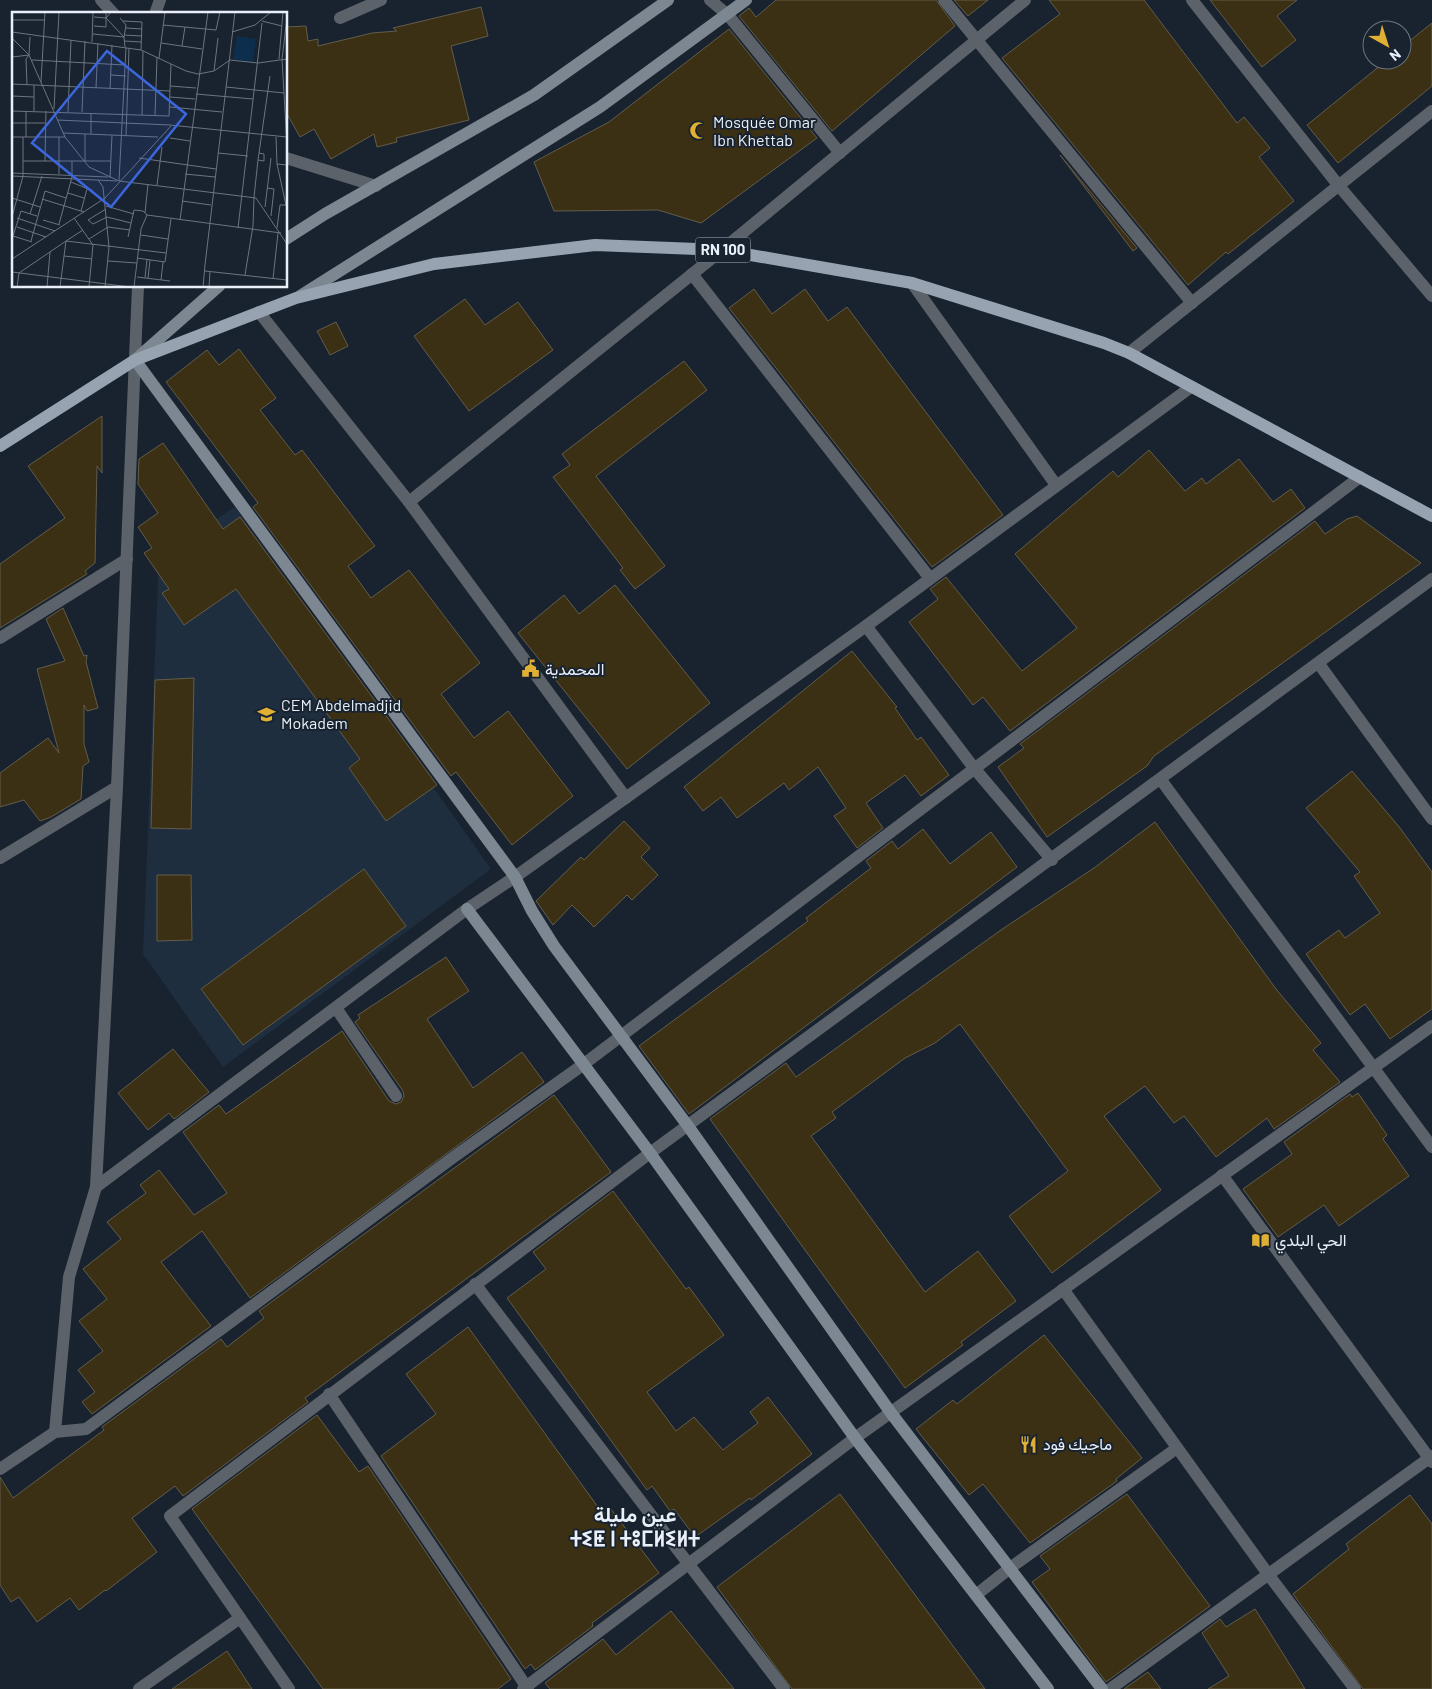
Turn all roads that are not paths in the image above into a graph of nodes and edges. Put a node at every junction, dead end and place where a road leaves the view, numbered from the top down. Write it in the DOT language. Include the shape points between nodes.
graph roads {
  1 [pos="101,0"];
  2 [pos="160,0"];
  3 [pos="380,0"];
  4 [pos="668,0"];
  5 [pos="710,0"];
  6 [pos="746,0"];
  7 [pos="944,0"];
  8 [pos="1025,0"];
  9 [pos="1192,0"];
  10 [pos="112,12"];
  11 [pos="156,12"];
  12 [pos="728,15"];
  13 [pos="340,18"];
  14 [pos="976,40"];
  15 [pos="1432,111"];
  16 [pos="840,153"];
  17 [pos="288,159"];
  18 [pos="376,186"];
  19 [pos="1339,186"];
  20 [pos="288,238"];
  21 [pos="722,250"];
  22 [pos="692,274"];
  23 [pos="912,282"];
  24 [pos="138,288"];
  25 [pos="217,288"];
  26 [pos="1432,296"];
  27 [pos="296,298"];
  28 [pos="1192,303"];
  29 [pos="260,312"];
  30 [pos="1130,353"];
  31 [pos="135,360"];
  32 [pos="1191,387"];
  33 [pos="0,446"];
  34 [pos="1360,477"];
  35 [pos="1056,485"];
  36 [pos="408,502"];
  37 [pos="1432,516"];
  38 [pos="127,559"];
  39 [pos="929,577"];
  40 [pos="1432,579"];
  41 [pos="866,626"];
  42 [pos="0,638"];
  43 [pos="1319,664"];
  44 [pos="974,768"];
  45 [pos="1161,780"];
  46 [pos="117,787"];
  47 [pos="626,798"];
  48 [pos="1432,819"];
  49 [pos="0,858"];
  50 [pos="1052,860"];
  51 [pos="515,877"];
  52 [pos="467,909"];
  53 [pos="336,1008"];
  54 [pos="1432,1026"];
  55 [pos="620,1035"];
  56 [pos="584,1064"];
  57 [pos="1372,1067"];
  58 [pos="396,1096"];
  59 [pos="688,1126"];
  60 [pos="1432,1147"];
  61 [pos="650,1153"];
  62 [pos="1222,1175"];
  63 [pos="96,1187"];
  64 [pos="475,1284"];
  65 [pos="1063,1289"];
  66 [pos="329,1394"];
  67 [pos="891,1413"];
  68 [pos="55,1432"];
  69 [pos="855,1438"];
  70 [pos="1177,1448"];
  71 [pos="1431,1458"];
  72 [pos="0,1469"];
  73 [pos="686,1564"];
  74 [pos="1010,1568"];
  75 [pos="1268,1574"];
  76 [pos="976,1595"];
  77 [pos="240,1618"];
  78 [pos="525,1688"];
  79 [pos="139,1689"];
  80 [pos="290,1689"];
  81 [pos="784,1689"];
  82 [pos="1048,1689"];
  83 [pos="1102,1689"];
  84 [pos="1110,1689"];
  85 [pos="1355,1689"];
  1 -- 10 [label="street"];
  2 -- 11 [label="street"];
  3 -- 13 [label="street"];
  4 -- 18 [label="street" via="534,95"];
  5 -- 12 [label="street"];
  6 -- 12 [label="street"];
  7 -- 14 [label="street"];
  8 -- 14 [label="street"];
  9 -- 19 [label="street"];
  12 -- 16 [label="street"];
  12 -- 27 [label="street" via="600,108"];
  14 -- 16 [label="street"];
  14 -- 28 [label="street"];
  15 -- 19 [label="street"];
  16 -- 21 [label="street"];
  17 -- 18 [label="street"];
  18 -- 20 [label="street"];
  19 -- 26 [label="street"];
  19 -- 28 [label="street"];
  21 -- 22 [label="street"];
  21 -- 23 [label="main road, RN 100"];
  21 -- 27 [label="main road, RN 100" via="586,246 434,264"];
  22 -- 36 [label="street"];
  22 -- 39 [label="street"];
  23 -- 30 [label="main road, RN 100"];
  23 -- 35 [label="street"];
  24 -- 31 [label="street"];
  25 -- 31 [label="street"];
  27 -- 29 [label="main road, RN 100"];
  28 -- 30 [label="street"];
  29 -- 31 [label="main road, RN 100"];
  29 -- 36 [label="street"];
  30 -- 32 [label="main road, RN 100"];
  31 -- 33 [label="main road, RN 100"];
  31 -- 38 [label="street"];
  31 -- 51 [label="street"];
  32 -- 34 [label="main road, RN 100"];
  32 -- 35 [label="street"];
  34 -- 37 [label="main road, RN 100"];
  34 -- 44 [label="street"];
  35 -- 39 [label="street"];
  36 -- 47 [label="street"];
  38 -- 42 [label="street"];
  38 -- 46 [label="street"];
  39 -- 41 [label="street"];
  40 -- 43 [label="street"];
  41 -- 44 [label="street"];
  41 -- 47 [label="street"];
  43 -- 45 [label="street"];
  43 -- 48 [label="street"];
  44 -- 50 [label="street"];
  44 -- 55 [label="street"];
  45 -- 50 [label="street"];
  45 -- 57 [label="street"];
  46 -- 49 [label="street"];
  46 -- 63 [label="street"];
  47 -- 51 [label="street"];
  50 -- 59 [label="street"];
  51 -- 52 [label="street"];
  51 -- 55 [label="street" via="554,946"];
  52 -- 53 [label="street"];
  52 -- 56 [label="street"];
  53 -- 58 [label="street"];
  53 -- 63 [label="street"];
  54 -- 57 [label="street"];
  55 -- 56 [label="street"];
  55 -- 59 [label="street"];
  56 -- 61 [label="street"];
  56 -- 68 [label="street" via="86,1429"];
  57 -- 60 [label="street"];
  57 -- 62 [label="street"];
  59 -- 61 [label="street"];
  59 -- 67 [label="street"];
  61 -- 64 [label="street"];
  61 -- 69 [label="street"];
  62 -- 65 [label="street"];
  62 -- 71 [label="street"];
  63 -- 68 [label="street" via="70,1277"];
  64 -- 66 [label="street"];
  64 -- 73 [label="street"];
  65 -- 67 [label="street"];
  65 -- 70 [label="street"];
  66 -- 77 [label="street" via="170,1516"];
  66 -- 78 [label="street"];
  67 -- 69 [label="street"];
  67 -- 74 [label="street"];
  68 -- 72 [label="street"];
  69 -- 73 [label="street"];
  69 -- 76 [label="street"];
  70 -- 74 [label="street"];
  70 -- 75 [label="street"];
  71 -- 75 [label="street"];
  73 -- 78 [label="street"];
  73 -- 81 [label="street"];
  74 -- 76 [label="street"];
  74 -- 83 [label="street"];
  75 -- 84 [label="street"];
  75 -- 85 [label="street"];
  76 -- 82 [label="street"];
  77 -- 79 [label="street"];
  77 -- 80 [label="street"];
}
